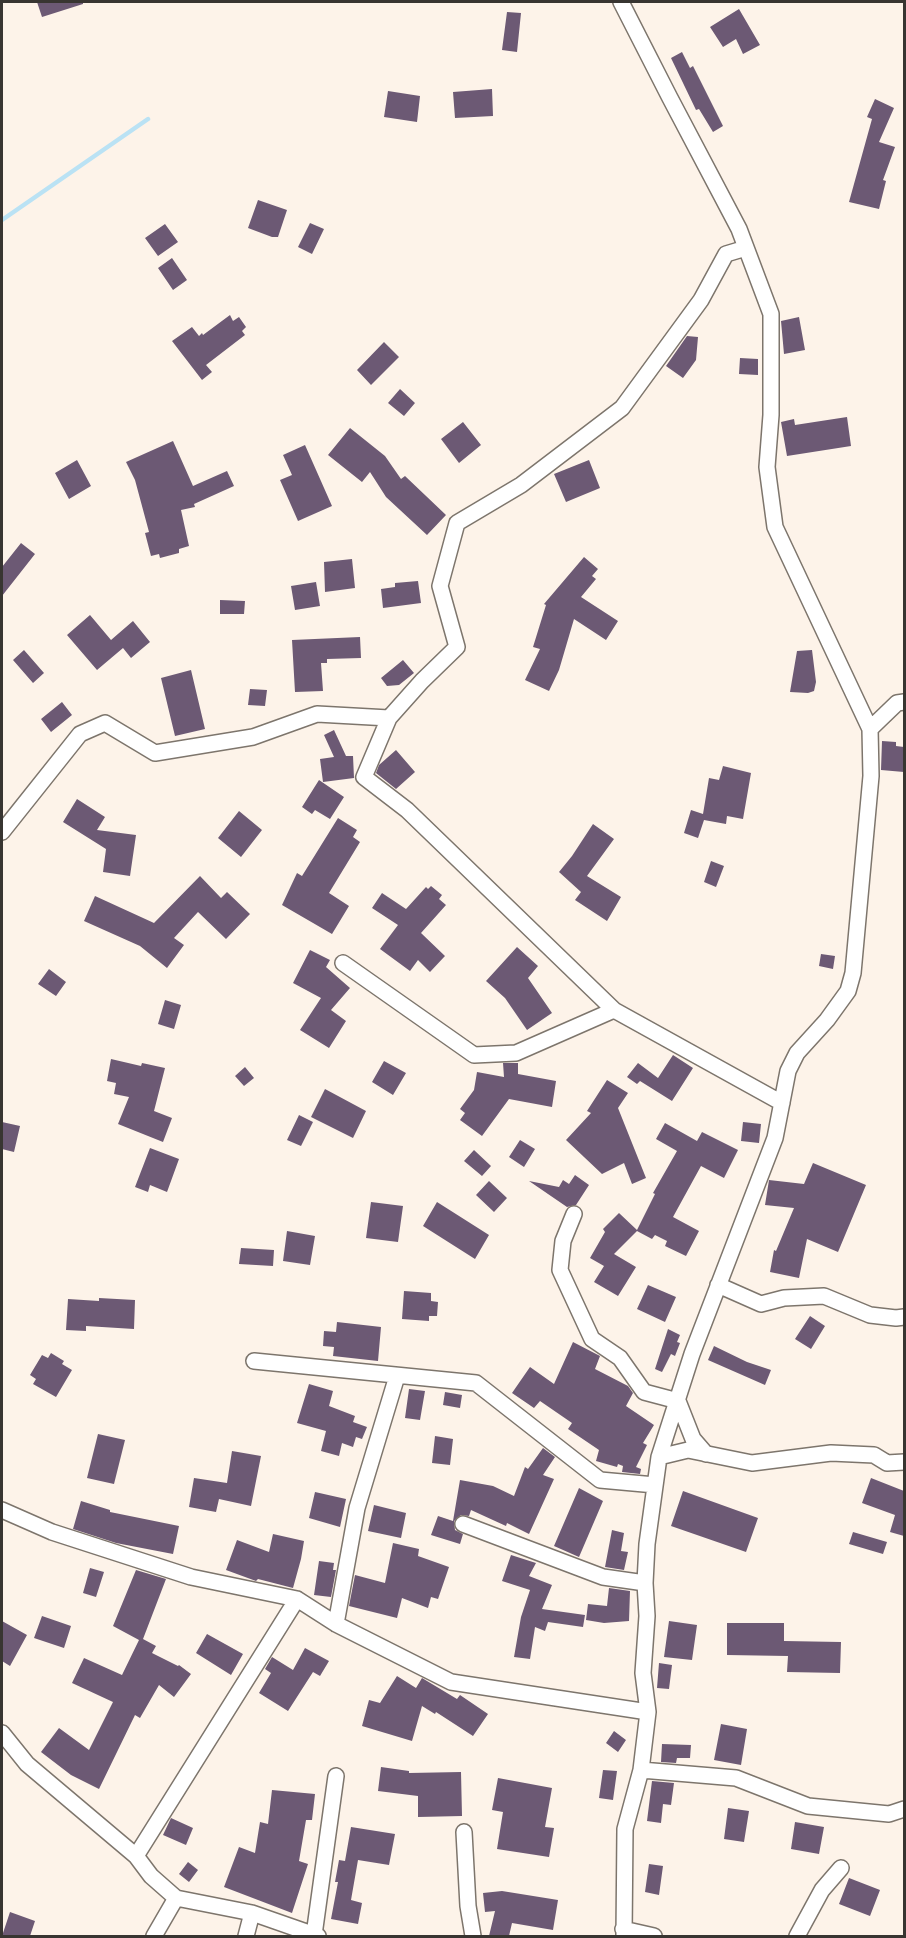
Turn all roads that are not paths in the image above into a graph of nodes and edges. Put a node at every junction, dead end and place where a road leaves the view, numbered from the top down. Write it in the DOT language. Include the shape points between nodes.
graph roads {
  1 [pos="621,2"];
  2 [pos="746,248"];
  3 [pos="904,702"];
  4 [pos="389,718"];
  5 [pos="870,729"];
  6 [pos="2,832"];
  7 [pos="343,963"];
  8 [pos="614,1010"];
  9 [pos="782,1103"];
  10 [pos="574,1214"];
  11 [pos="718,1285"];
  12 [pos="904,1317"];
  13 [pos="254,1361"];
  14 [pos="397,1376"];
  15 [pos="678,1401"];
  16 [pos="706,1454"];
  17 [pos="659,1457"];
  18 [pos="904,1462"];
  19 [pos="655,1485"];
  20 [pos="2,1510"];
  21 [pos="463,1524"];
  22 [pos="645,1583"];
  23 [pos="297,1599"];
  24 [pos="336,1624"];
  25 [pos="648,1712"];
  26 [pos="2,1733"];
  27 [pos="641,1770"];
  28 [pos="336,1776"];
  29 [pos="904,1809"];
  30 [pos="464,1833"];
  31 [pos="136,1856"];
  32 [pos="841,1868"];
  33 [pos="176,1898"];
  34 [pos="252,1913"];
  35 [pos="623,1933"];
  36 [pos="154,1936"];
  37 [pos="246,1936"];
  38 [pos="316,1936"];
  39 [pos="473,1936"];
  40 [pos="654,1936"];
  41 [pos="797,1936"];
  1 -- 2 [label="street"];
  2 -- 4 [label="street" via="726,254 701,300 622,408 521,485 457,523 440,586 457,647"];
  2 -- 5 [label="street" via="771,314 767,467 775,527"];
  3 -- 5 [label="street" via="897,703"];
  4 -- 6 [label="street" via="316,714 253,737 154,753 105,723 80,734"];
  4 -- 8 [label="street" via="364,777 407,810"];
  5 -- 9 [label="street" via="871,776 854,974 848,991 797,1053 788,1071"];
  7 -- 8 [label="street" via="474,1055 516,1053"];
  8 -- 9 [label="street"];
  9 -- 11 [label="street" via="776,1138"];
  10 -- 15 [label="street" via="563,1241 560,1270 592,1339 620,1358 644,1392"];
  11 -- 12 [label="street" via="761,1304 784,1298 824,1296 870,1315"];
  11 -- 15 [label="street"];
  13 -- 14 [label="street"];
  14 -- 19 [label="street" via="476,1383 600,1480"];
  14 -- 24 [label="street" via="357,1508"];
  15 -- 16 [label="street" via="693,1439"];
  15 -- 17 [label="street"];
  16 -- 17 [label="street" via="688,1450"];
  16 -- 18 [label="street" via="752,1463 831,1454 874,1455 887,1463"];
  17 -- 19 [label="street"];
  19 -- 22 [label="street"];
  20 -- 23 [label="street" via="52,1532 191,1577"];
  21 -- 22 [label="street" via="603,1577"];
  22 -- 25 [label="street" via="643,1672"];
  23 -- 24 [label="street"];
  23 -- 31 [label="street"];
  24 -- 25 [label="street" via="451,1682"];
  25 -- 27 [label="street"];
  26 -- 31 [label="street" via="27,1764"];
  27 -- 29 [label="street" via="736,1778 808,1806 889,1814"];
  27 -- 35 [label="street" via="625,1829"];
  28 -- 38 [label="street"];
  30 -- 39 [label="street"];
  31 -- 33 [label="street"];
  32 -- 41 [label="street" via="822,1890"];
  33 -- 34 [label="street"];
  33 -- 36 [label="street"];
  34 -- 37 [label="street"];
  34 -- 38 [label="street"];
  35 -- 40 [label="street"];
}
